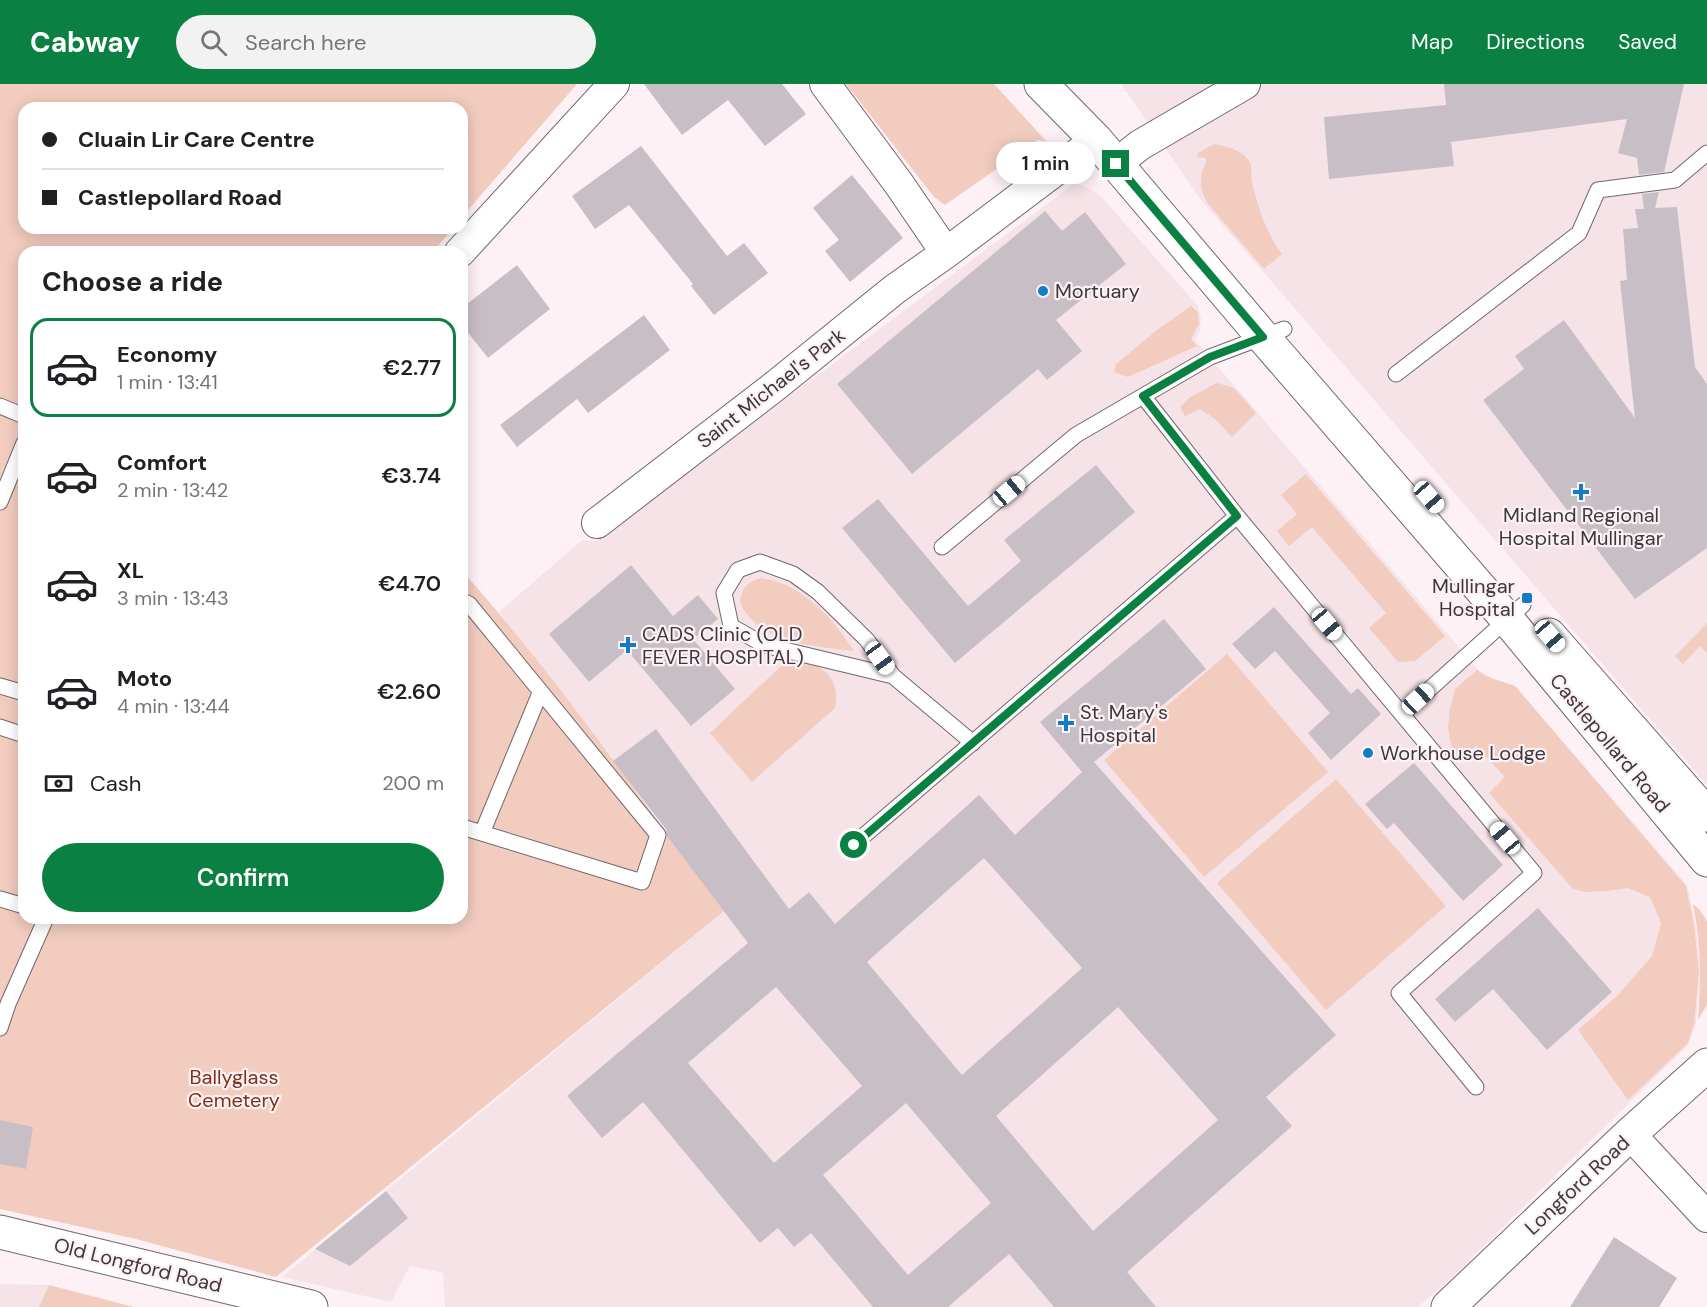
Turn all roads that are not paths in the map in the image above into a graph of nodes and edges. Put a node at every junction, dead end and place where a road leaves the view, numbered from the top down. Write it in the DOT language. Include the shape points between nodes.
graph roads {
  1 [pos="614,84"];
  2 [pos="825,84"];
  3 [pos="1041,84"];
  4 [pos="1066,84"];
  5 [pos="1245,84"];
  6 [pos="1114,153"];
  7 [pos="1707,153"];
  8 [pos="466,246"];
  9 [pos="946,253"];
  10 [pos="1273,333"];
  11 [pos="1396,374"];
  12 [pos="1143,396"];
  13 [pos="0,406"];
  14 [pos="18,414"];
  15 [pos="18,458"];
  16 [pos="0,502"];
  17 [pos="1237,516"];
  18 [pos="597,523"];
  19 [pos="942,547"];
  20 [pos="468,604"];
  21 [pos="1515,612"];
  22 [pos="893,676"];
  23 [pos="0,686"];
  24 [pos="18,691"];
  25 [pos="540,693"];
  26 [pos="1402,714"];
  27 [pos="0,727"];
  28 [pos="18,733"];
  29 [pos="973,743"];
  30 [pos="1707,815"];
  31 [pos="468,829"];
  32 [pos="482,833"];
  33 [pos="854,845"];
  34 [pos="1707,860"];
  35 [pos="0,899"];
  36 [pos="18,904"];
  37 [pos="43,924"];
  38 [pos="0,1028"];
  39 [pos="1707,1065"];
  40 [pos="1476,1087"];
  41 [pos="1630,1134"];
  42 [pos="1707,1216"];
  43 [pos="0,1232"];
  44 [pos="311,1307"];
  45 [pos="1448,1307"];
  1 -- 8 [label="street"];
  2 -- 9 [label="street"];
  3 -- 6 [label="main road, Castlepollard Road"];
  4 -- 6 [label="main road" via="1075,87"];
  5 -- 6 [label="street, Saint Michael's Park" via="1140,145"];
  6 -- 9 [label="street, Saint Michael's Park"];
  6 -- 10 [label="main road, Castlepollard Road"];
  7 -- 11 [label="lane" via="1675,180 1598,190 1579,232"];
  9 -- 18 [label="street, Saint Michael's Park"];
  10 -- 12 [label="lane" via="1210,357"];
  10 -- 21 [label="main road, Castlepollard Road"];
  12 -- 17 [label="lane"];
  12 -- 19 [label="lane" via="1076,435"];
  13 -- 14 [label="lane"];
  15 -- 16 [label="lane"];
  17 -- 26 [label="lane"];
  17 -- 29 [label="lane"];
  20 -- 25 [label="lane"];
  21 -- 26 [label="lane"];
  21 -- 30 [label="main road"];
  21 -- 34 [label="main road, Castlepollard Road"];
  22 -- 22 [label="lane" via="764,645 731,627 724,594 738,570 760,562 793,574 818,592 867,640"];
  22 -- 29 [label="lane"];
  23 -- 24 [label="lane"];
  25 -- 32 [label="lane"];
  25 -- 32 [label="lane" via="658,835 642,882"];
  26 -- 40 [label="lane" via="1534,873 1399,993"];
  27 -- 28 [label="lane"];
  29 -- 33 [label="lane"];
  31 -- 32 [label="lane"];
  35 -- 36 [label="lane"];
  37 -- 38 [label="lane"];
  39 -- 41 [label="main road, Longford Road"];
  41 -- 42 [label="street"];
  41 -- 45 [label="main road, Longford Road"];
  43 -- 44 [label="main road, Old Longford Road"];
}
